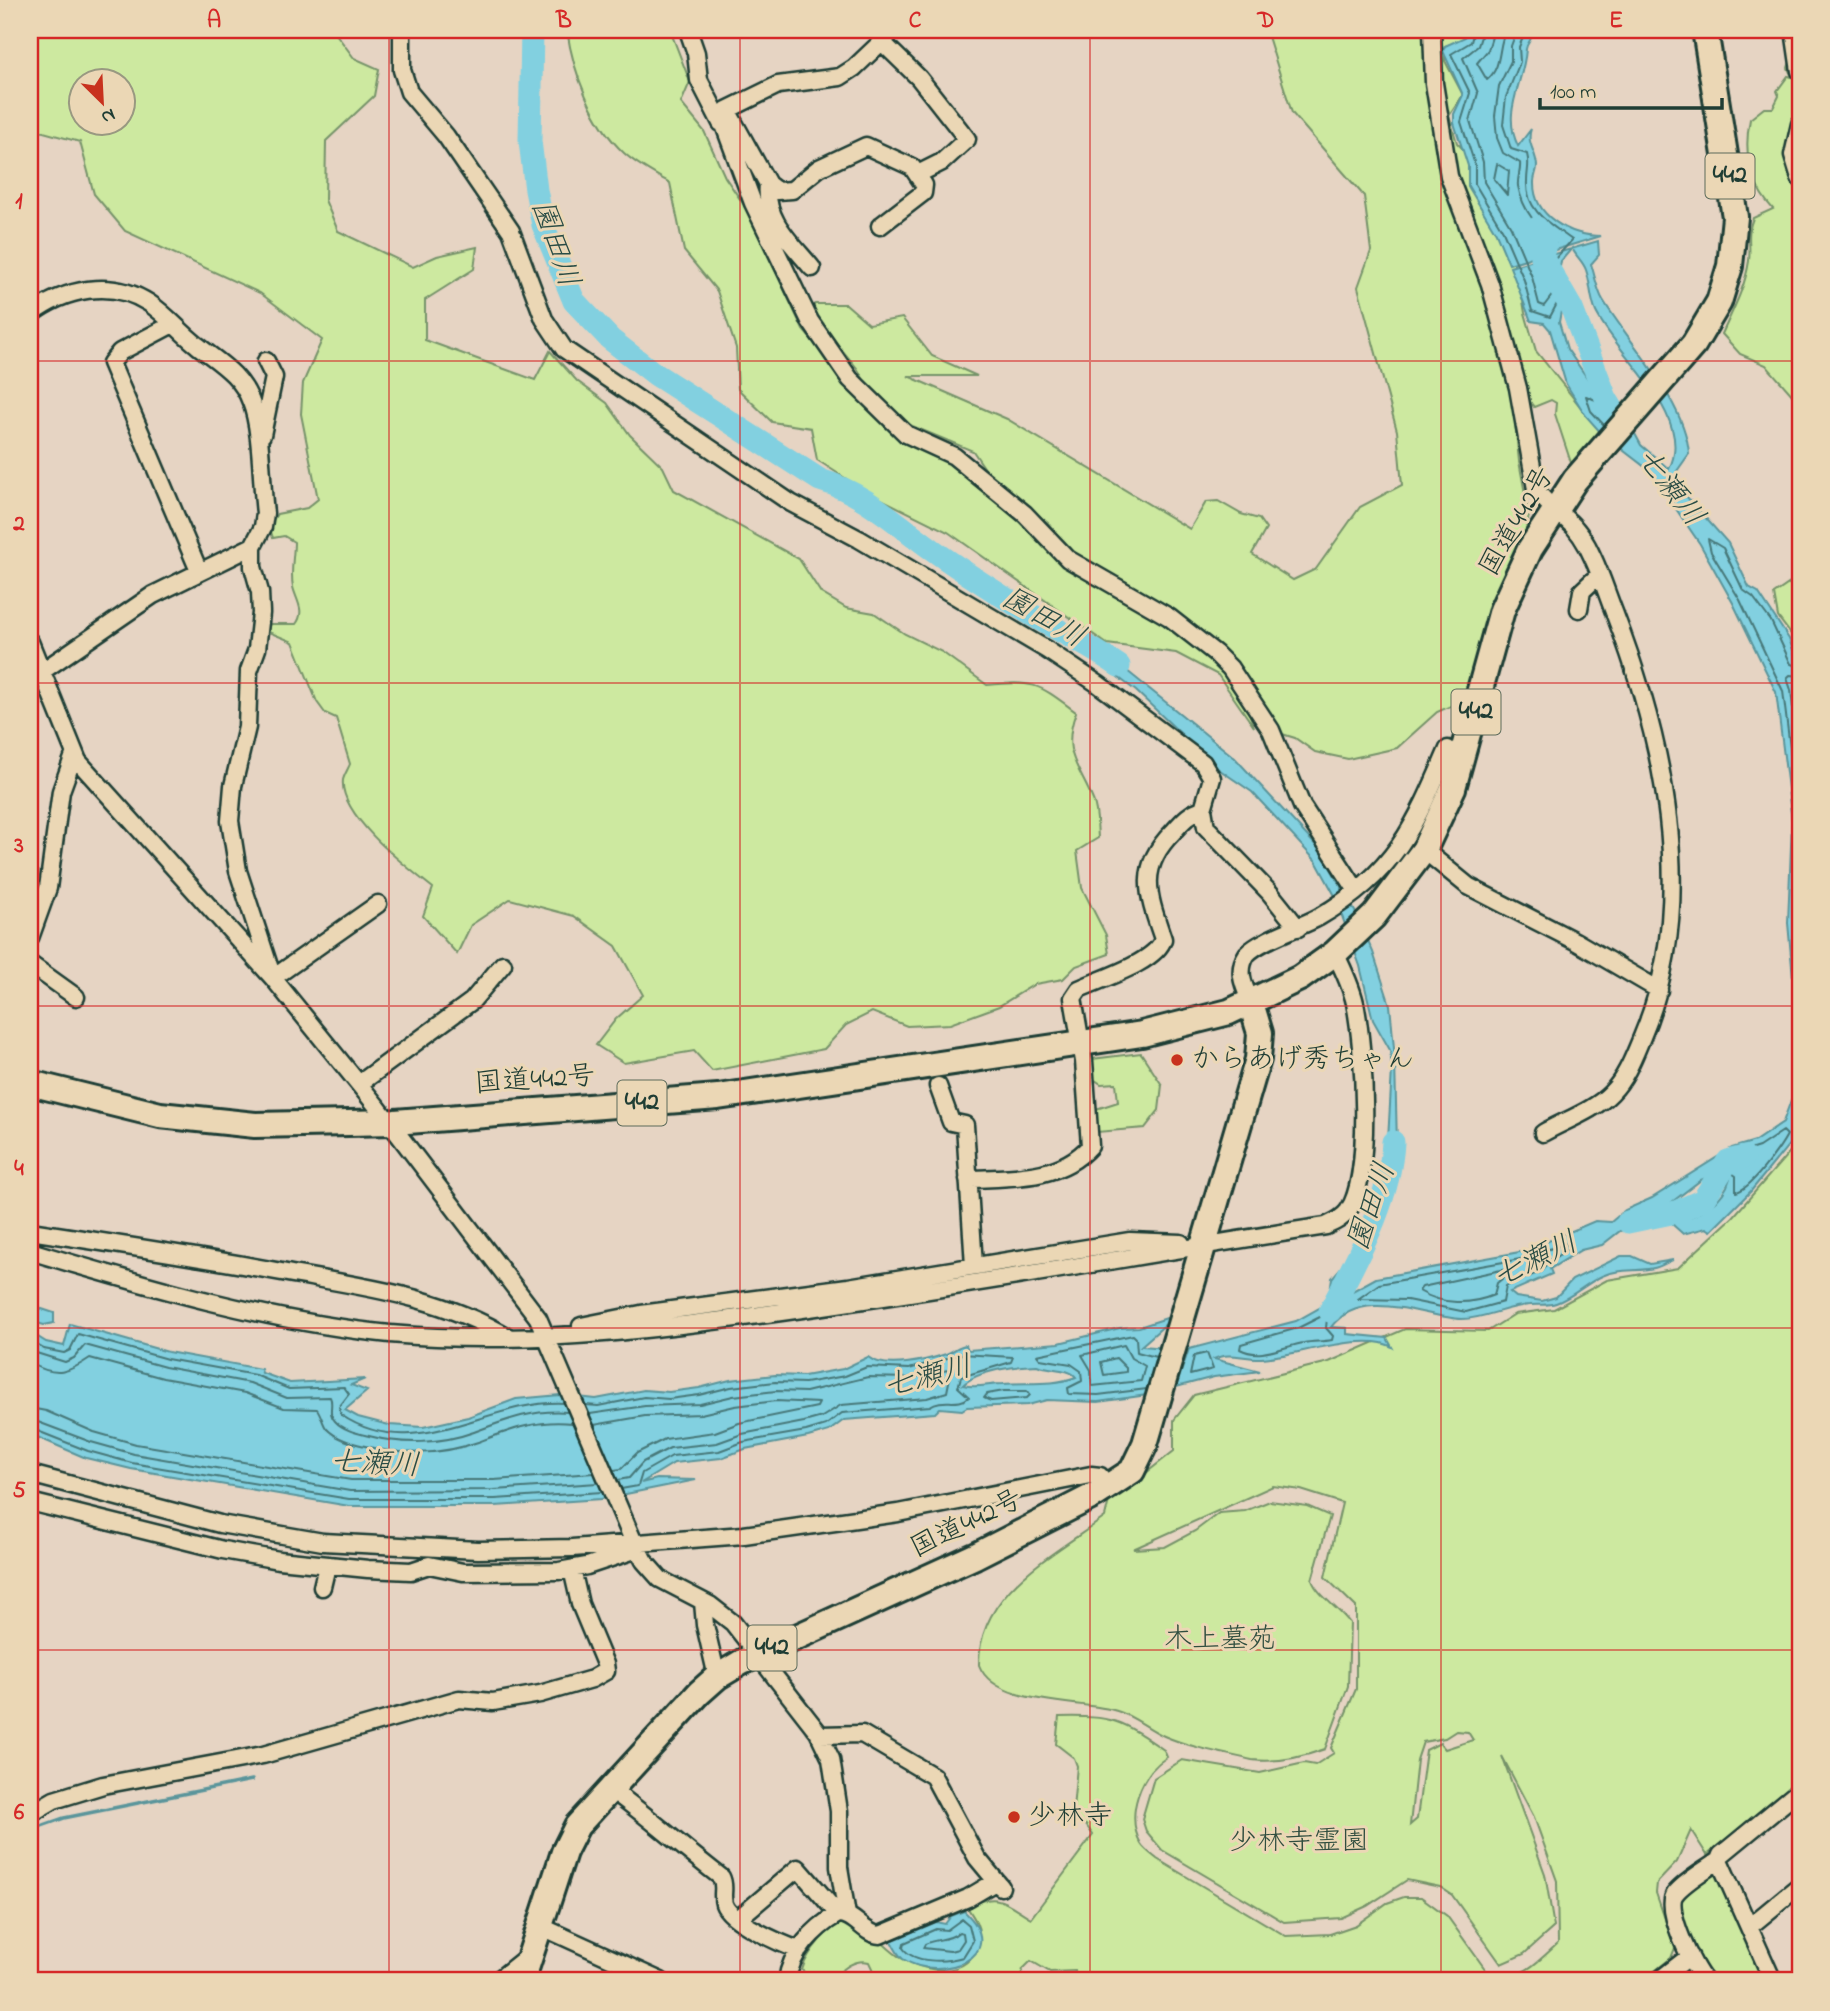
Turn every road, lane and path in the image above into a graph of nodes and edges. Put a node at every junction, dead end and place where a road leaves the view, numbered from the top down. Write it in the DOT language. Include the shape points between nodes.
graph roads {
  1 [pos="402,30"];
  2 [pos="688,30"];
  3 [pos="894,30"];
  4 [pos="1432,30"];
  5 [pos="1705,30"];
  6 [pos="1794,30"];
  7 [pos="883,42"];
  8 [pos="1800,71"];
  9 [pos="724,116"];
  10 [pos="1800,124"];
  11 [pos="918,174"];
  12 [pos="1800,178"];
  13 [pos="768,184"];
  14 [pos="880,226"];
  15 [pos="812,268"];
  16 [pos="30,315"];
  17 [pos="173,324"];
  18 [pos="266,361"];
  19 [pos="258,455"];
  20 [pos="1560,501"];
  21 [pos="253,546"];
  22 [pos="199,571"];
  23 [pos="1600,574"];
  24 [pos="1579,609"];
  25 [pos="30,642"];
  26 [pos="41,672"];
  27 [pos="1448,749"];
  28 [pos="74,755"];
  29 [pos="1203,809"];
  30 [pos="1424,850"];
  31 [pos="1357,891"];
  32 [pos="377,904"];
  33 [pos="1298,928"];
  34 [pos="30,938"];
  35 [pos="1338,951"];
  36 [pos="30,964"];
  37 [pos="503,964"];
  38 [pos="273,978"];
  39 [pos="1659,990"];
  40 [pos="76,997"];
  41 [pos="1251,1003"];
  42 [pos="1082,1045"];
  43 [pos="30,1083"];
  44 [pos="359,1084"];
  45 [pos="938,1086"];
  46 [pos="389,1122"];
  47 [pos="1542,1133"];
  48 [pos="968,1179"];
  49 [pos="30,1231"];
  50 [pos="1202,1245"];
  51 [pos="30,1251"];
  52 [pos="974,1266"];
  53 [pos="510,1338"];
  54 [pos="551,1344"];
  55 [pos="30,1475"];
  56 [pos="1108,1488"];
  57 [pos="30,1502"];
  58 [pos="635,1544"];
  59 [pos="327,1566"];
  60 [pos="572,1569"];
  61 [pos="322,1587"];
  62 [pos="703,1602"];
  63 [pos="757,1655"];
  64 [pos="717,1677"];
  65 [pos="820,1735"];
  66 [pos="609,1788"];
  67 [pos="1800,1790"];
  68 [pos="30,1814"];
  69 [pos="1719,1860"];
  70 [pos="1800,1885"];
  71 [pos="842,1915"];
  72 [pos="739,1918"];
  73 [pos="540,1927"];
  74 [pos="1749,1927"];
  75 [pos="799,1950"];
  76 [pos="533,1951"];
  77 [pos="1689,1956"];
  78 [pos="497,1981"];
  79 [pos="522,1981"];
  80 [pos="661,1981"];
  81 [pos="787,1981"];
  82 [pos="1658,1981"];
  83 [pos="1704,1981"];
  84 [pos="1773,1981"];
  1 -- 29 [label="street" via="402,71 409,92 511,231 544,319 564,349 791,503 912,570 1098,684 1207,767 1212,778"];
  2 -- 9 [label="street" via="699,79"];
  3 -- 7 [label="street"];
  4 -- 20 [label="street" via="1434,83 1453,193 1490,284 1518,388 1536,489"];
  5 -- 20 [label="highway, 国道442号 / 442" via="1735,217 1730,266 1710,320 1686,355"];
  6 -- 8 [label="street"];
  7 -- 9 [label="street" via="840,77 778,85"];
  7 -- 11 [label="street" via="919,78 967,139 942,162"];
  9 -- 13 [label="street"];
  9 -- 31 [label="street" via="760,219 810,321 850,379 906,434 954,456 1025,514 1068,559 1169,617 1230,668 1271,730 1302,806"];
  10 -- 12 [label="street" via="1793,155"];
  11 -- 13 [label="street" via="902,161 863,146 811,173 788,191 777,191"];
  11 -- 14 [label="street" via="924,185 921,197"];
  13 -- 15 [label="street" via="772,217"];
  16 -- 17 [label="street" via="68,293 107,289 140,298"];
  17 -- 19 [label="street" via="226,366 246,390 254,412"];
  17 -- 22 [label="street" via="120,352 111,363"];
  18 -- 19 [label="street" via="274,377"];
  19 -- 21 [label="street" via="265,513"];
  20 -- 23 [label="street"];
  20 -- 30 [label="highway, 国道442号 / 442" via="1508,595 1460,769"];
  21 -- 22 [label="street"];
  21 -- 38 [label="street" via="261,613 249,671 246,733 232,795 231,836"];
  22 -- 26 [label="street" via="153,595"];
  23 -- 24 [label="street" via="1582,591"];
  23 -- 39 [label="street" via="1644,697 1662,777 1670,922"];
  25 -- 26 [label="street"];
  26 -- 28 [label="street"];
  27 -- 31 [label="street" via="1405,841"];
  28 -- 34 [label="street" via="61,791 48,888"];
  28 -- 38 [label="street"];
  29 -- 33 [label="street" via="1211,834"];
  29 -- 42 [label="street" via="1189,815 1151,859 1150,887 1162,944 1140,962 1079,989 1073,998"];
  30 -- 35 [label="highway, 国道442号 / 442" via="1402,884"];
  30 -- 39 [label="street" via="1468,886"];
  31 -- 33 [label="street"];
  32 -- 38 [label="street"];
  33 -- 41 [label="street" via="1257,946 1244,958 1242,978"];
  35 -- 41 [label="highway, 国道442号 / 442" via="1300,978"];
  35 -- 50 [label="street" via="1355,1005 1361,1065 1363,1163 1350,1208 1338,1221 1325,1226"];
  36 -- 40 [label="street"];
  37 -- 44 [label="street" via="472,1001"];
  38 -- 44 [label="street"];
  39 -- 47 [label="street" via="1635,1054 1613,1092"];
  41 -- 42 [label="highway, 国道442号 / 442" via="1180,1026"];
  41 -- 50 [label="highway, 国道442号 / 442" via="1260,1032 1260,1053"];
  42 -- 46 [label="highway, 国道442号 / 442" via="718,1097"];
  42 -- 48 [label="street" via="1090,1146 1045,1173"];
  43 -- 46 [label="highway, 国道442号 / 442" via="200,1121 308,1126"];
  44 -- 46 [label="street"];
  45 -- 48 [label="street" via="951,1122 965,1125"];
  46 -- 54 [label="street" via="530,1306"];
  48 -- 52 [label="street"];
  49 -- 53 [label="street" via="400,1292 467,1315"];
  50 -- 52 [label="street" via="1130,1241"];
  50 -- 54 [label="street" via="956,1288"];
  50 -- 56 [label="highway, 国道442号 / 442" via="1145,1444 1132,1471"];
  51 -- 53 [label="street" via="313,1323 392,1334"];
  52 -- 54 [label="street" via="641,1314 582,1326"];
  53 -- 54 [label="street"];
  54 -- 58 [label="street"];
  55 -- 58 [label="street" via="220,1524 345,1544 478,1550"];
  56 -- 58 [label="street" via="1100,1476 1087,1476 830,1523"];
  56 -- 63 [label="highway, 国道442号 / 442" via="975,1556"];
  57 -- 59 [label="street" via="223,1550"];
  58 -- 60 [label="street"];
  58 -- 62 [label="street" via="660,1579"];
  59 -- 60 [label="street" via="407,1571 440,1566 472,1573"];
  59 -- 61 [label="street"];
  60 -- 68 [label="street" via="577,1597 605,1664 606,1671 598,1676 502,1701 460,1699 263,1755 103,1785 54,1800"];
  62 -- 63 [label="street" via="733,1623"];
  62 -- 64 [label="street"];
  63 -- 64 [label="highway, 国道442号 / 442"];
  63 -- 65 [label="street"];
  64 -- 66 [label="highway, 国道442号 / 442"];
  65 -- 71 [label="street" via="831,1759 839,1811"];
  65 -- 71 [label="street" via="862,1734 933,1776 965,1837 998,1885 880,1936"];
  66 -- 72 [label="street" via="721,1877 725,1905"];
  66 -- 73 [label="highway, 国道442号 / 442" via="573,1831"];
  67 -- 69 [label="street"];
  69 -- 74 [label="street"];
  69 -- 77 [label="street" via="1673,1899 1671,1910"];
  70 -- 74 [label="street"];
  71 -- 72 [label="street" via="798,1868"];
  71 -- 75 [label="street" via="811,1935"];
  72 -- 75 [label="street"];
  73 -- 76 [label="highway, 国道442号 / 442"];
  73 -- 80 [label="street"];
  74 -- 84 [label="street"];
  75 -- 81 [label="street"];
  76 -- 78 [label="street"];
  76 -- 79 [label="highway, 国道442号 / 442"];
  77 -- 82 [label="street"];
  77 -- 83 [label="street"];
}
